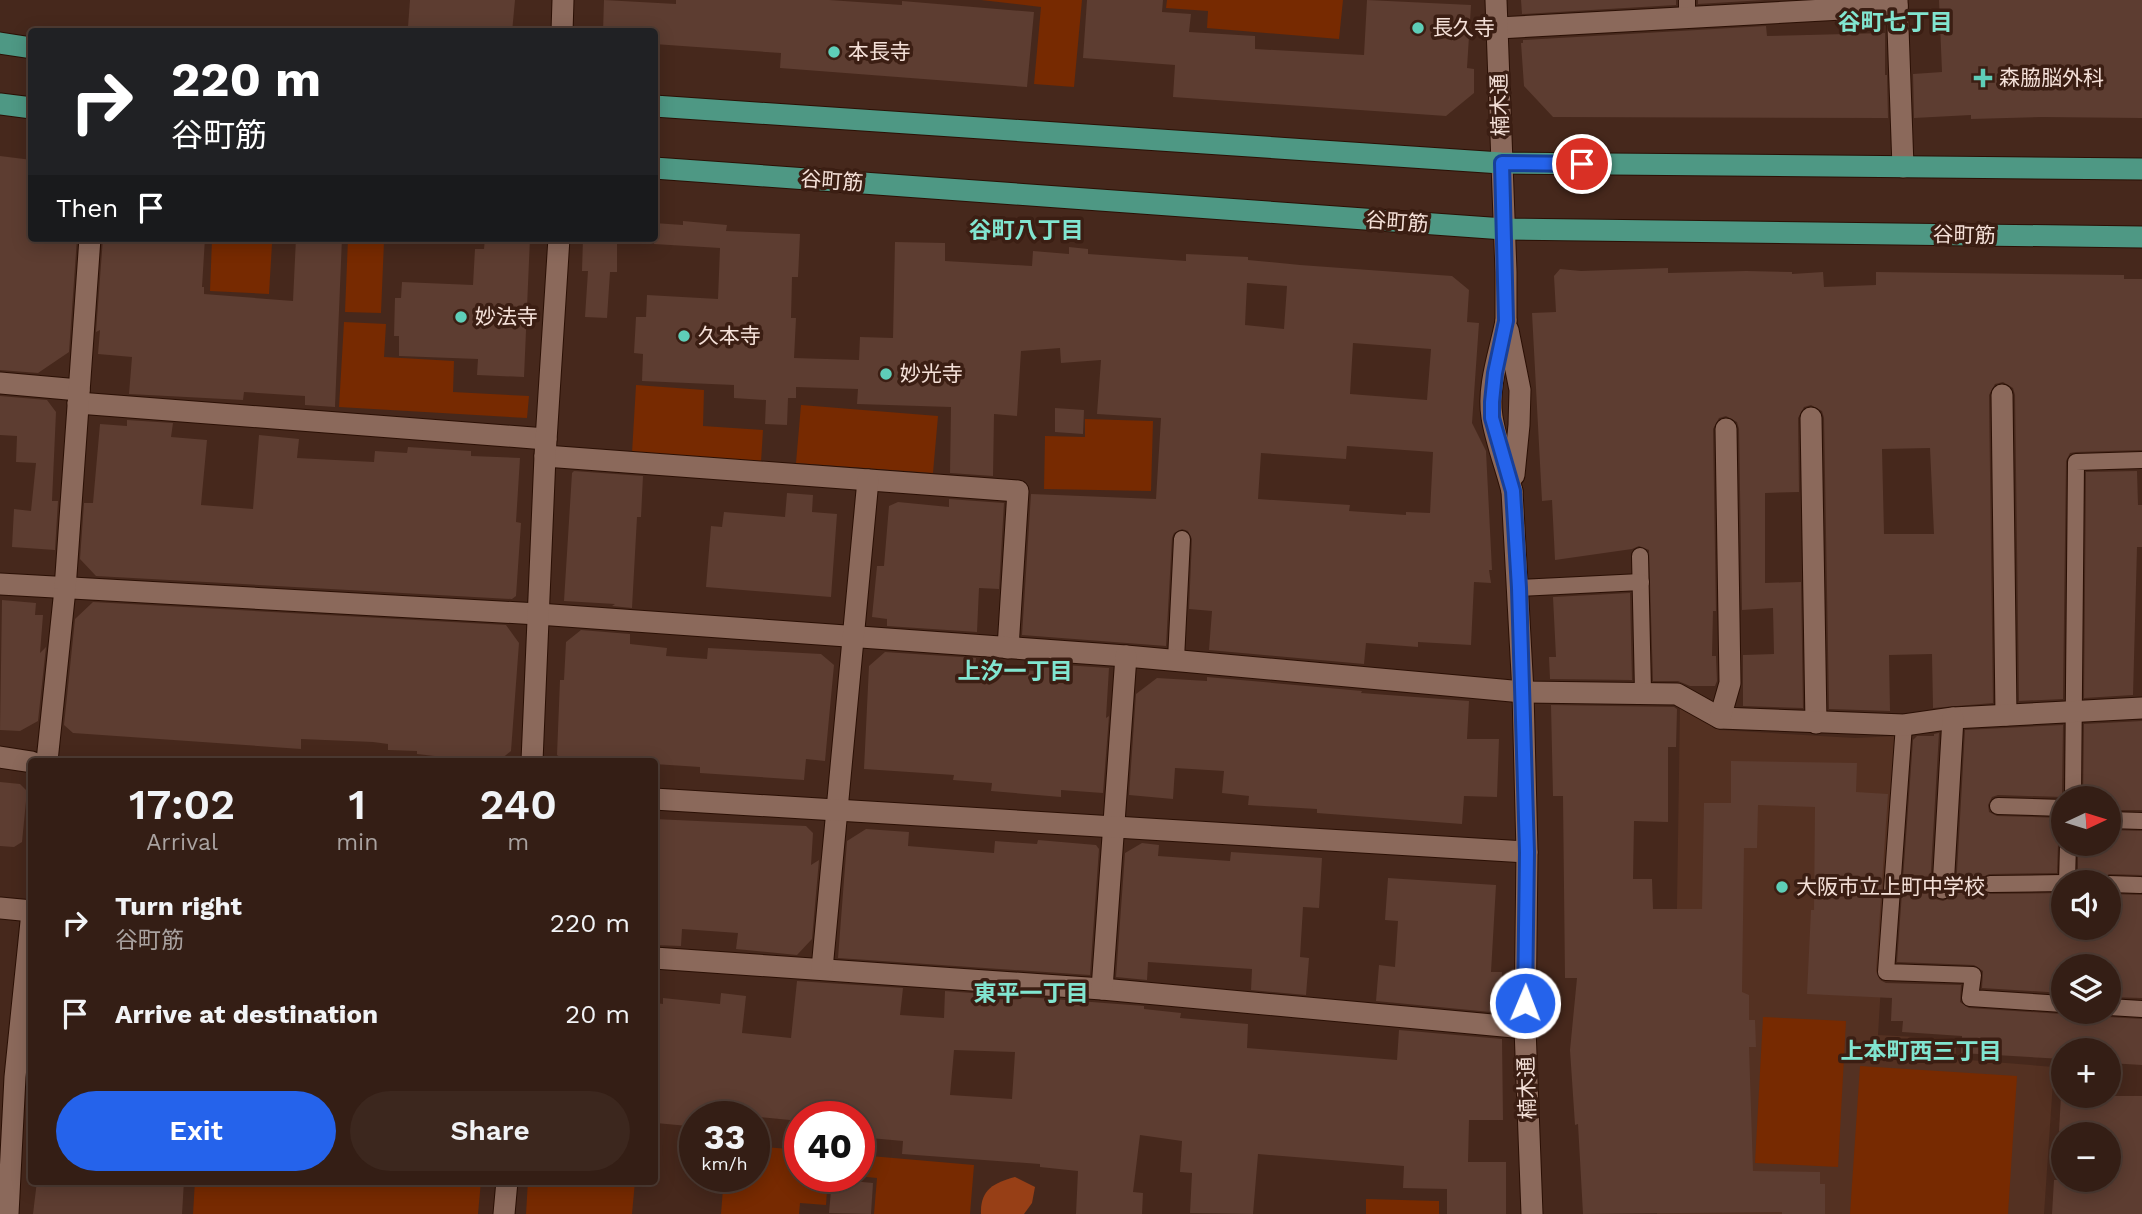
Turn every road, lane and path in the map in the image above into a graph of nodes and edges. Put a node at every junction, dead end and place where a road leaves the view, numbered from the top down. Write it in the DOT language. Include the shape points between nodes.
graph roads {
  1 [pos="563,0"];
  2 [pos="1496,0"];
  3 [pos="1897,3"];
  4 [pos="1687,9"];
  5 [pos="562,28"];
  6 [pos="1498,28"];
  7 [pos="0,43"];
  8 [pos="28,47"];
  9 [pos="0,54"];
  10 [pos="28,55"];
  11 [pos="0,104"];
  12 [pos="658,106"];
  13 [pos="28,108"];
  14 [pos="0,116"];
  15 [pos="28,117"];
  16 [pos="1502,163"];
  17 [pos="1903,167"];
  18 [pos="658,168"];
  19 [pos="2142,169"];
  20 [pos="1504,229"];
  21 [pos="2142,237"];
  22 [pos="90,242"];
  23 [pos="559,242"];
  24 [pos="0,383"];
  25 [pos="2002,395"];
  26 [pos="78,396"];
  27 [pos="1811,418"];
  28 [pos="1726,429"];
  29 [pos="545,448"];
  30 [pos="2142,460"];
  31 [pos="868,480"];
  32 [pos="1182,539"];
  33 [pos="1640,556"];
  34 [pos="1641,582"];
  35 [pos="0,584"];
  36 [pos="1519,588"];
  37 [pos="65,589"];
  38 [pos="538,614"];
  39 [pos="855,637"];
  40 [pos="1009,648"];
  41 [pos="1126,656"];
  42 [pos="1176,659"];
  43 [pos="1523,692"];
  44 [pos="1643,692"];
  45 [pos="2142,708"];
  46 [pos="2074,710"];
  47 [pos="2006,715"];
  48 [pos="1720,718"];
  49 [pos="1953,718"];
  50 [pos="1816,723"];
  51 [pos="1904,724"];
  52 [pos="0,757"];
  53 [pos="47,758"];
  54 [pos="532,758"];
  55 [pos="28,760"];
  56 [pos="2073,786"];
  57 [pos="658,799"];
  58 [pos="1998,806"];
  59 [pos="2051,808"];
  60 [pos="838,810"];
  61 [pos="2121,820"];
  62 [pos="2142,821"];
  63 [pos="1115,827"];
  64 [pos="1527,852"];
  65 [pos="2051,883"];
  66 [pos="1990,884"];
  67 [pos="2121,884"];
  68 [pos="2140,885"];
  69 [pos="1943,888"];
  70 [pos="0,908"];
  71 [pos="28,912"];
  72 [pos="28,938"];
  73 [pos="658,958"];
  74 [pos="822,969"];
  75 [pos="1102,989"];
  76 [pos="2051,1003"];
  77 [pos="2121,1008"];
  78 [pos="2142,1009"];
  79 [pos="1525,1028"];
  80 [pos="7,1076"];
  81 [pos="507,1185"];
  82 [pos="8,1214"];
  83 [pos="504,1214"];
  84 [pos="1532,1214"];
  1 -- 5 [label="street"];
  2 -- 6 [label="street, 楠木通"];
  3 -- 4 [label="street"];
  3 -- 17 [label="street"];
  4 -- 6 [label="street"];
  6 -- 16 [label="street, 楠木通"];
  7 -- 8 [label="main road"];
  9 -- 10 [label="main road"];
  11 -- 13 [label="main road"];
  12 -- 16 [label="main road"];
  14 -- 15 [label="main road"];
  16 -- 17 [label="main road"];
  16 -- 20 [label="street, 楠木通"];
  17 -- 19 [label="main road"];
  18 -- 20 [label="main road, 谷町筋"];
  20 -- 21 [label="main road, 谷町筋"];
  20 -- 36 [label="street, 楠木通" via="1506,321 1492,418 1513,491"];
  22 -- 26 [label="street"];
  23 -- 29 [label="street"];
  24 -- 26 [label="street"];
  25 -- 47 [label="street"];
  26 -- 29 [label="street"];
  26 -- 37 [label="street"];
  27 -- 50 [label="street"];
  28 -- 48 [label="street" via="1730,683"];
  29 -- 31 [label="street"];
  29 -- 38 [label="street"];
  30 -- 46 [label="lane" via="2076,462"];
  31 -- 39 [label="street"];
  31 -- 40 [label="street" via="1018,491"];
  32 -- 42 [label="lane"];
  33 -- 34 [label="lane"];
  34 -- 36 [label="lane"];
  34 -- 44 [label="lane"];
  35 -- 37 [label="street"];
  36 -- 43 [label="street, 楠木通"];
  37 -- 38 [label="street"];
  37 -- 53 [label="street"];
  38 -- 39 [label="street"];
  38 -- 54 [label="street"];
  39 -- 40 [label="street"];
  39 -- 60 [label="street"];
  40 -- 41 [label="street"];
  41 -- 42 [label="street"];
  41 -- 63 [label="street"];
  42 -- 43 [label="street"];
  43 -- 44 [label="street"];
  43 -- 64 [label="street, 楠木通"];
  44 -- 48 [label="street" via="1677,694"];
  45 -- 46 [label="street"];
  46 -- 47 [label="street"];
  46 -- 56 [label="lane"];
  47 -- 49 [label="street"];
  48 -- 50 [label="street"];
  49 -- 51 [label="street"];
  49 -- 69 [label="street"];
  50 -- 51 [label="street"];
  51 -- 76 [label="lane" via="1886,972 1973,975 1970,998"];
  52 -- 55 [label="street"];
  57 -- 60 [label="street"];
  58 -- 59 [label="lane"];
  60 -- 63 [label="street"];
  60 -- 74 [label="street"];
  61 -- 62 [label="lane"];
  63 -- 64 [label="street"];
  63 -- 75 [label="street"];
  64 -- 79 [label="street, 楠木通"];
  65 -- 66 [label="lane"];
  67 -- 68 [label="lane"];
  70 -- 71 [label="street"];
  72 -- 80 [label="street"];
  73 -- 74 [label="street"];
  74 -- 75 [label="street"];
  75 -- 79 [label="street"];
  77 -- 78 [label="lane"];
  79 -- 84 [label="street, 楠木通"];
  80 -- 82 [label="street"];
  81 -- 83 [label="street"];
}
